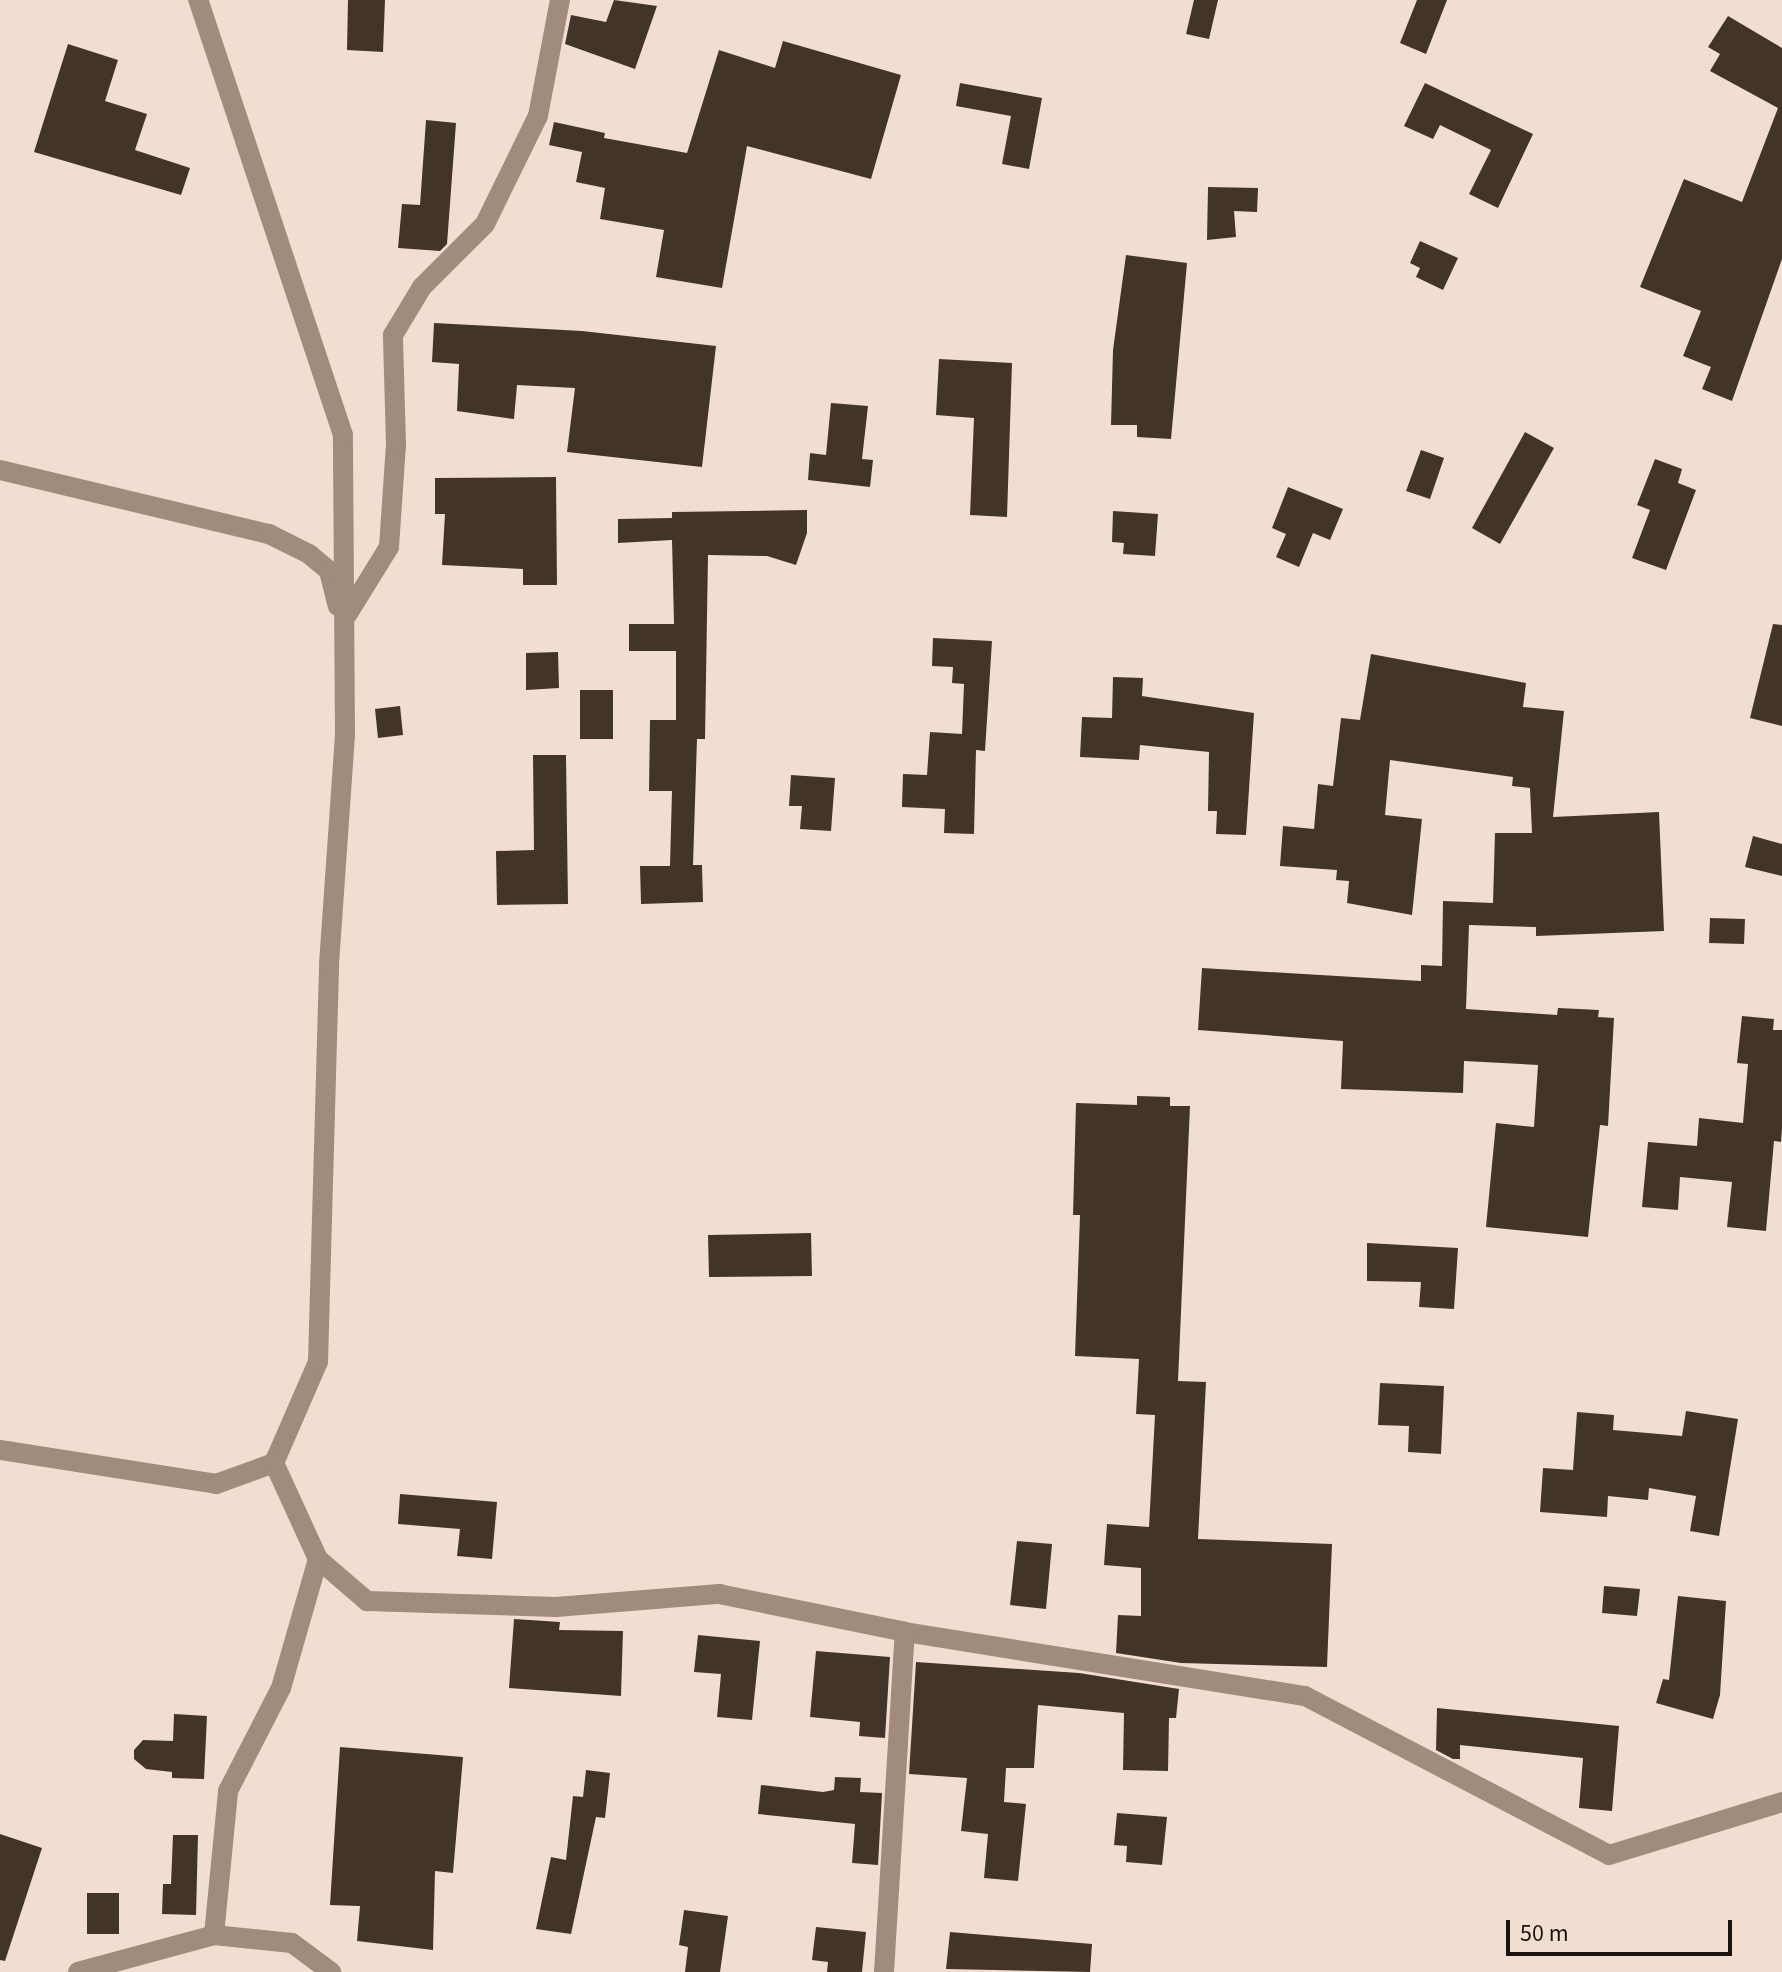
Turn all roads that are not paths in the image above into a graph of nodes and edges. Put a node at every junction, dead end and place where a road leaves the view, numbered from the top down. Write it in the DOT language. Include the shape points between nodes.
graph roads {
  1 [pos="198,0"];
  2 [pos="560,0"];
  3 [pos="0,470"];
  4 [pos="346,626"];
  5 [pos="0,1450"];
  6 [pos="274,1463"];
  7 [pos="318,1559"];
  8 [pos="905,1632"];
  9 [pos="1782,1802"];
  10 [pos="214,1935"];
  11 [pos="78,1972"];
  12 [pos="331,1972"];
  13 [pos="884,1972"];
  1 -- 4 [label="street" via="343,435"];
  2 -- 4 [label="street" via="538,116 485,224 422,287 393,335 396,445 389,547"];
  3 -- 4 [label="street" via="269,534 329,571"];
  4 -- 6 [label="street" via="318,1362"];
  5 -- 6 [label="street" via="216,1484"];
  6 -- 7 [label="street"];
  7 -- 8 [label="street" via="367,1601 556,1607 719,1594"];
  7 -- 10 [label="street" via="281,1688 228,1791"];
  8 -- 9 [label="street" via="1305,1696 1609,1855"];
  8 -- 13 [label="street"];
  10 -- 11 [label="street"];
  10 -- 12 [label="street" via="292,1943"];
}
